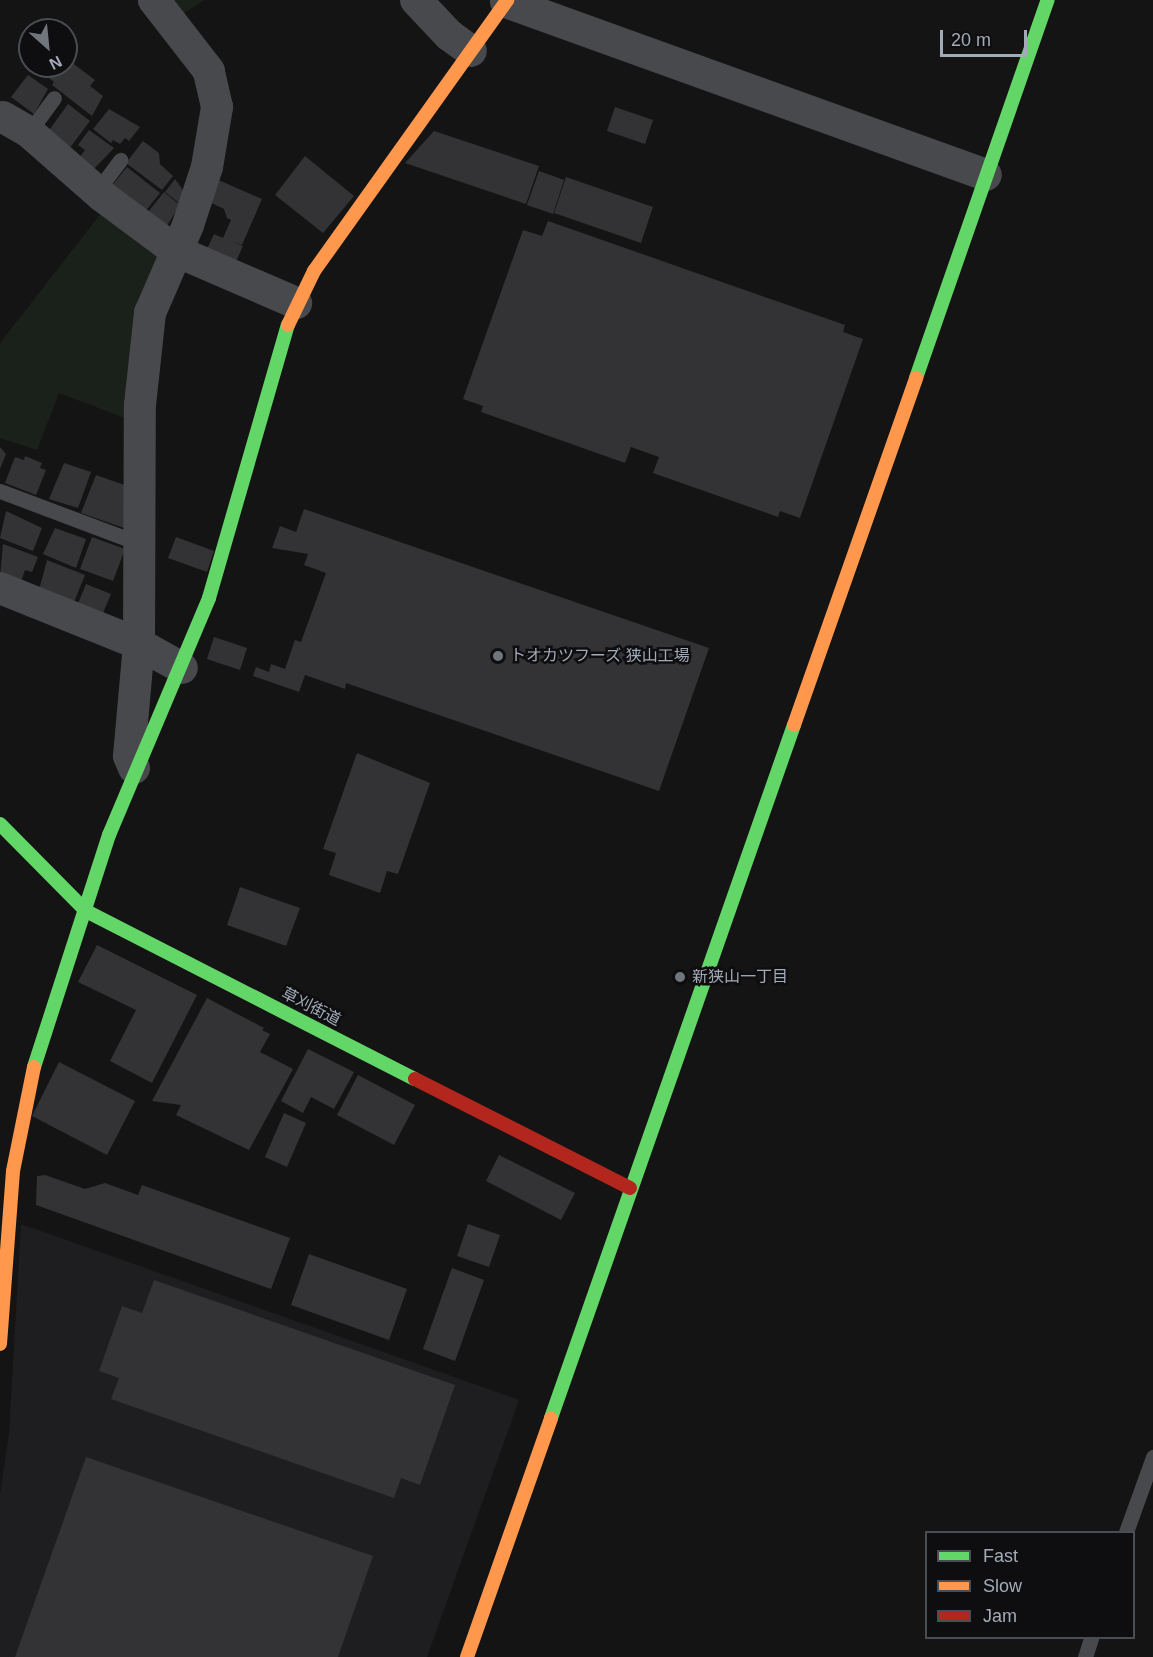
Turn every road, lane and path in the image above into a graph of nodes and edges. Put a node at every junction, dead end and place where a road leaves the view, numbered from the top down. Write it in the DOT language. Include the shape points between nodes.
graph roads {
  1 [pos="154,0"];
  2 [pos="416,0"];
  3 [pos="1048,0"];
  4 [pos="506,1"];
  5 [pos="471,51"];
  6 [pos="54,98"];
  7 [pos="16,124"];
  8 [pos="120,160"];
  9 [pos="986,175"];
  10 [pos="97,191"];
  11 [pos="176,251"];
  12 [pos="296,303"];
  13 [pos="0,491"];
  14 [pos="141,544"];
  15 [pos="0,588"];
  16 [pos="139,644"];
  17 [pos="182,668"];
  18 [pos="134,768"];
  19 [pos="0,824"];
  20 [pos="86,911"];
  21 [pos="630,1188"];
  22 [pos="0,1344"];
  23 [pos="1153,1456"];
  24 [pos="1127,1531"];
  25 [pos="1091,1639"];
  26 [pos="467,1657"];
  27 [pos="1085,1657"];
  1 -- 11 [label="street" via="210,71 217,106 207,166"];
  2 -- 5 [label="street" via="449,35"];
  3 -- 9 [label="street"];
  4 -- 5 [label="street"];
  4 -- 9 [label="street"];
  5 -- 12 [label="street" via="314,271"];
  6 -- 7 [label="lane"];
  7 -- 10 [label="street"];
  8 -- 10 [label="lane"];
  9 -- 21 [label="street"];
  10 -- 11 [label="street"];
  11 -- 12 [label="street"];
  11 -- 14 [label="street" via="150,313 140,405"];
  12 -- 17 [label="street" via="274,364 209,598"];
  13 -- 14 [label="lane"];
  14 -- 16 [label="street"];
  15 -- 16 [label="street"];
  16 -- 17 [label="street"];
  16 -- 18 [label="street" via="129,756"];
  17 -- 18 [label="street"];
  18 -- 20 [label="street"];
  19 -- 20 [label="street, 草刈街道"];
  20 -- 21 [label="street, 草刈街道"];
  20 -- 22 [label="street" via="32,1074 21,1123 13,1171"];
  21 -- 26 [label="street"];
  23 -- 24 [label="lane"];
  25 -- 27 [label="lane"];
}
